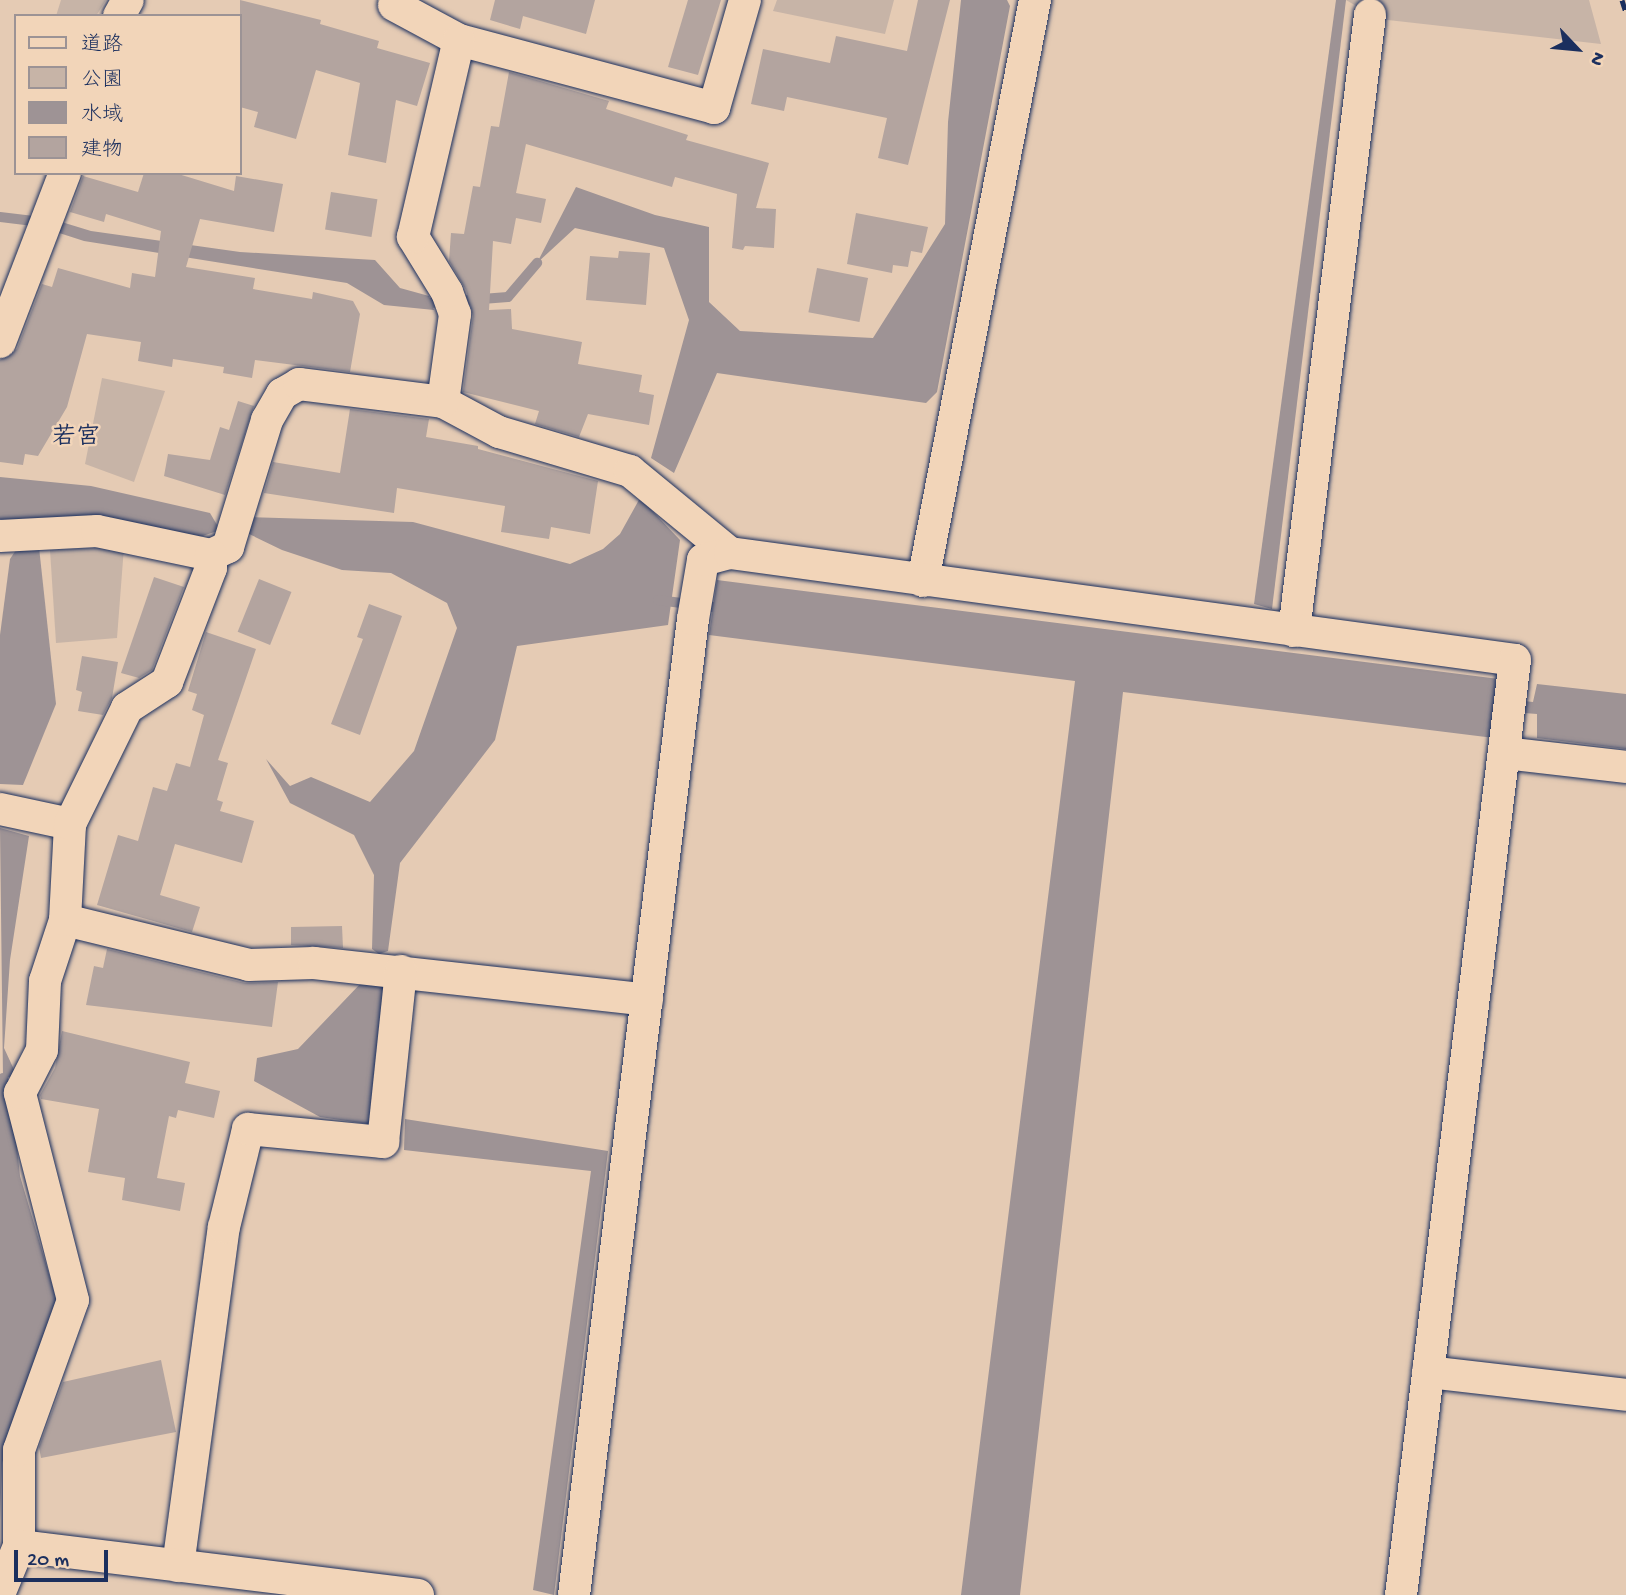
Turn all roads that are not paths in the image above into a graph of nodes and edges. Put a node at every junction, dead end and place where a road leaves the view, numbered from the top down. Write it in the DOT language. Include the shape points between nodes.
graph roads {
  1 [pos="746,0"];
  2 [pos="1035,0"];
  3 [pos="389,2"];
  4 [pos="1370,15"];
  5 [pos="459,40"];
  6 [pos="64,175"];
  7 [pos="0,342"];
  8 [pos="443,402"];
  9 [pos="6,536"];
  10 [pos="219,551"];
  11 [pos="730,552"];
  12 [pos="923,581"];
  13 [pos="1294,631"];
  14 [pos="1504,754"];
  15 [pos="1626,767"];
  16 [pos="0,809"];
  17 [pos="70,824"];
  18 [pos="65,920"];
  19 [pos="385,970"];
  20 [pos="647,1000"];
  21 [pos="1428,1372"];
  22 [pos="1626,1395"];
  23 [pos="19,1546"];
  24 [pos="178,1566"];
  25 [pos="0,1592"];
  26 [pos="418,1595"];
  27 [pos="574,1595"];
  28 [pos="1401,1595"];
  1 -- 5 [label="street" via="715,108"];
  2 -- 12 [label="street"];
  3 -- 5 [label="street"];
  4 -- 13 [label="street"];
  5 -- 8 [label="street" via="413,237 451,303"];
  6 -- 7 [label="street"];
  8 -- 10 [label="street" via="299,384 282,394 267,420 240,510"];
  8 -- 11 [label="street" via="499,432 630,471"];
  9 -- 10 [label="street" via="96,531"];
  10 -- 17 [label="street" via="167,682 127,708"];
  11 -- 12 [label="street"];
  11 -- 20 [label="street" via="703,560"];
  12 -- 13 [label="street"];
  13 -- 14 [label="street" via="1515,660"];
  14 -- 15 [label="street"];
  14 -- 21 [label="street"];
  16 -- 17 [label="street"];
  17 -- 18 [label="street"];
  18 -- 19 [label="street" via="249,965 314,962"];
  18 -- 23 [label="street" via="45,981 42,1050 20,1093 73,1300 19,1450"];
  19 -- 20 [label="street"];
  19 -- 24 [label="street" via="383,1143 248,1129 225,1227"];
  20 -- 27 [label="street"];
  21 -- 22 [label="street"];
  21 -- 28 [label="street"];
  23 -- 24 [label="street"];
  23 -- 25 [label="street"];
  24 -- 26 [label="street"];
}
